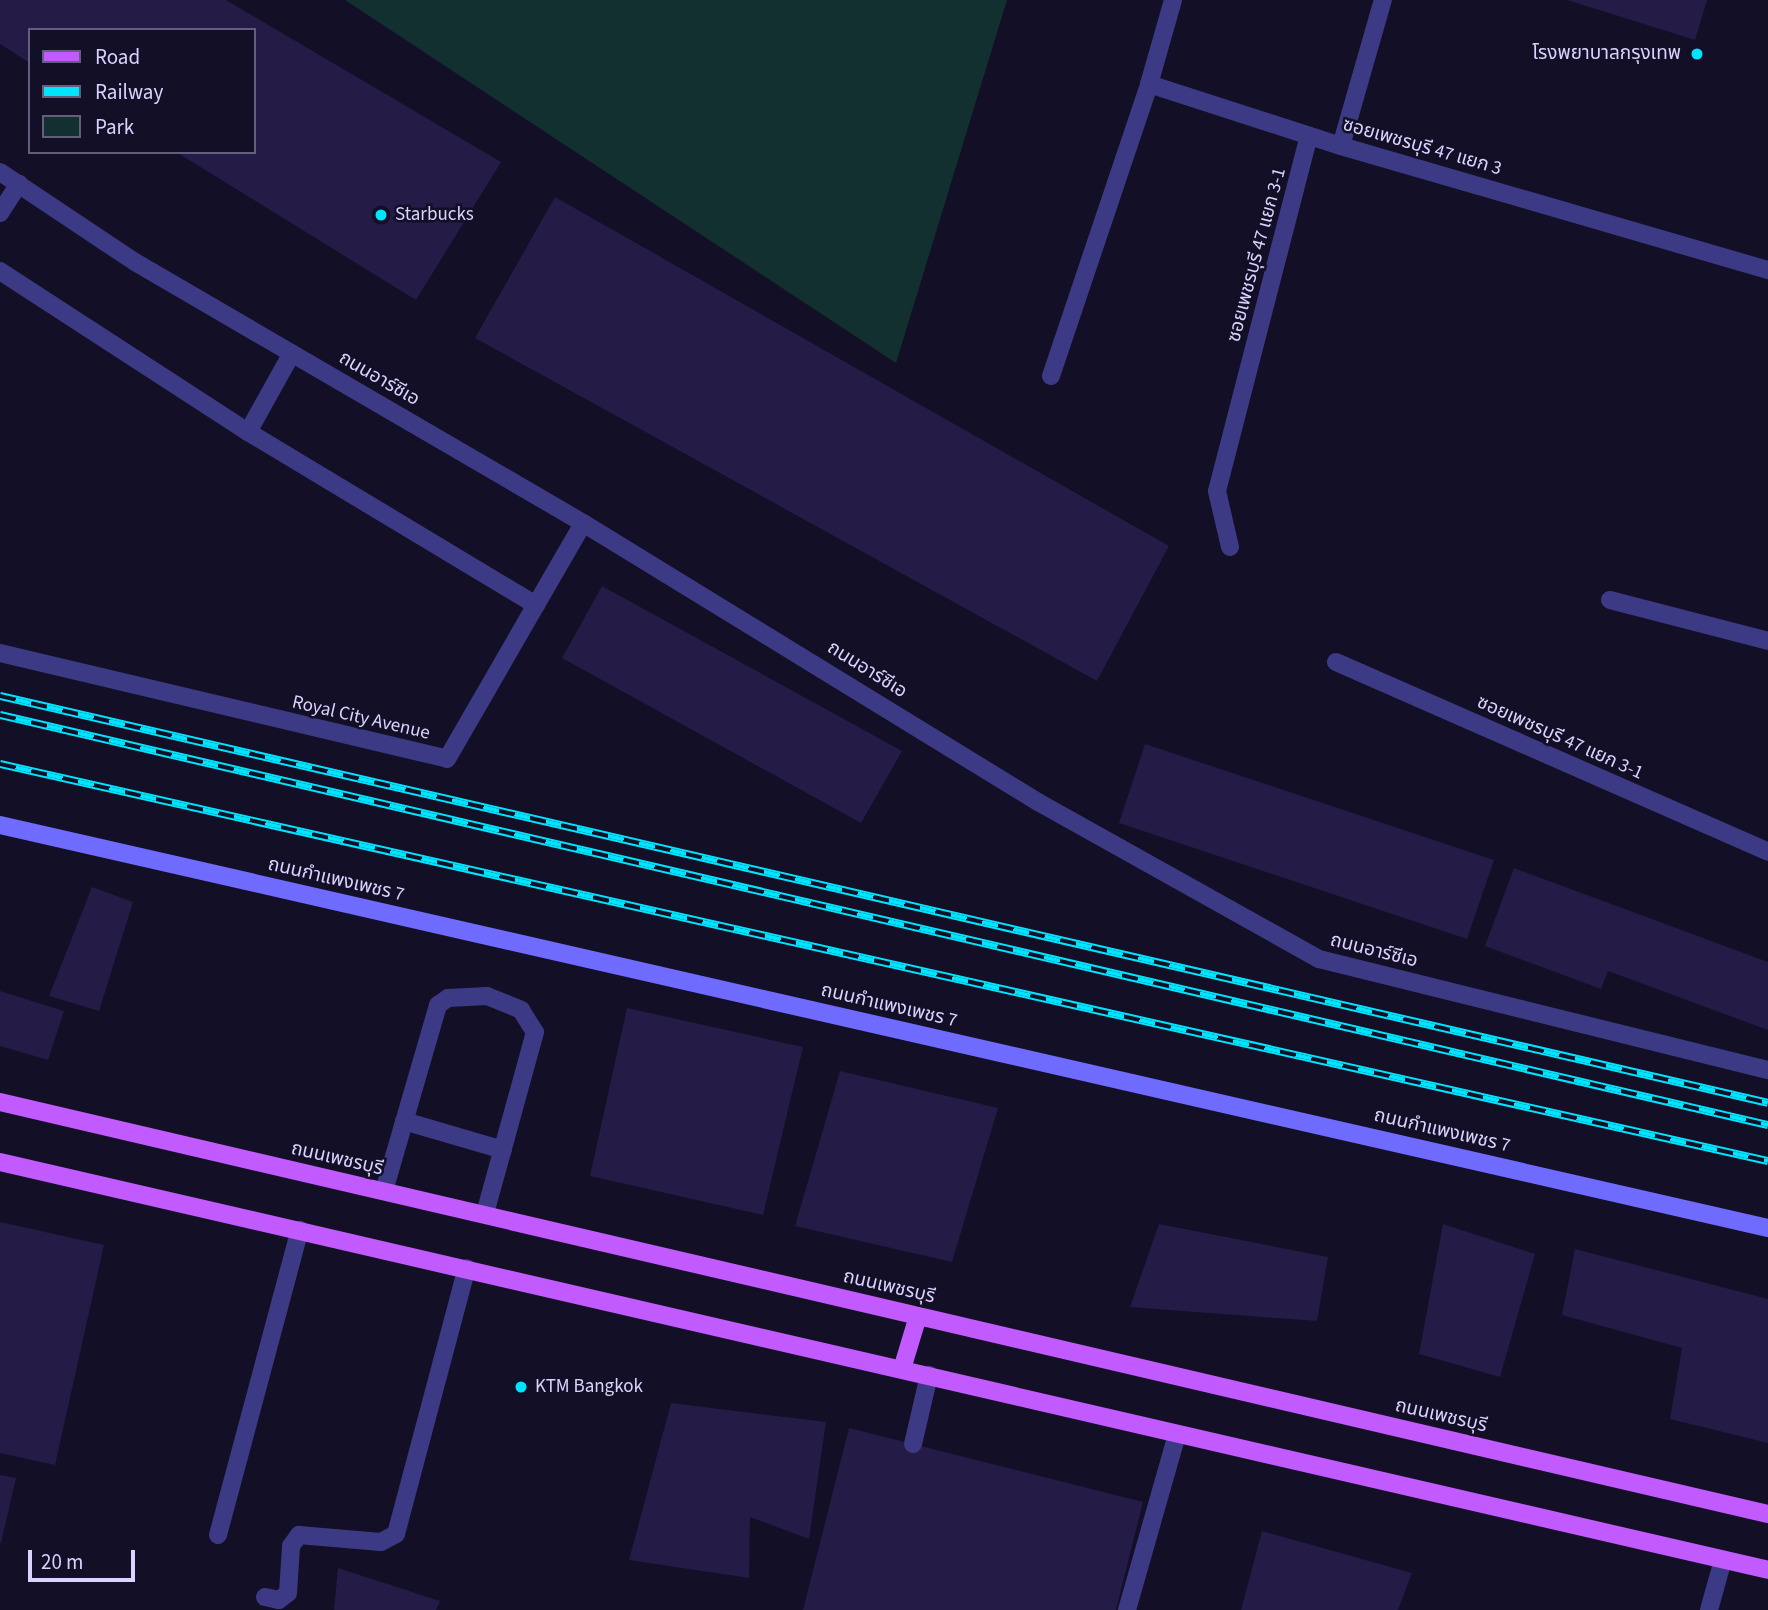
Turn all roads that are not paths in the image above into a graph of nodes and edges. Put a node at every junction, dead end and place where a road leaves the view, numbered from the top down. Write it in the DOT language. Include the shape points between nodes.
graph roads {
  1 [pos="1173,0"];
  2 [pos="1383,0"];
  3 [pos="1149,84"];
  4 [pos="1309,136"];
  5 [pos="1341,146"];
  6 [pos="0,172"];
  7 [pos="19,184"];
  8 [pos="0,213"];
  9 [pos="1768,270"];
  10 [pos="0,271"];
  11 [pos="292,353"];
  12 [pos="1051,376"];
  13 [pos="248,432"];
  14 [pos="583,523"];
  15 [pos="1230,547"];
  16 [pos="1610,600"];
  17 [pos="536,606"];
  18 [pos="1768,641"];
  19 [pos="0,653"];
  20 [pos="1336,662"];
  21 [pos="0,825"];
  22 [pos="1768,852"];
  23 [pos="1768,1070"];
  24 [pos="0,1102"];
  25 [pos="404,1121"];
  26 [pos="503,1150"];
  27 [pos="0,1162"];
  28 [pos="384,1191"];
  29 [pos="485,1214"];
  30 [pos="1768,1228"];
  31 [pos="300,1230"];
  32 [pos="467,1268"];
  33 [pos="918,1316"];
  34 [pos="902,1369"];
  35 [pos="929,1375"];
  36 [pos="1177,1434"];
  37 [pos="913,1444"];
  38 [pos="1768,1514"];
  39 [pos="218,1535"];
  40 [pos="1723,1560"];
  41 [pos="1768,1570"];
  42 [pos="265,1597"];
  43 [pos="1127,1610"];
  44 [pos="1709,1610"];
  1 -- 3 [label="street"];
  2 -- 5 [label="street"];
  3 -- 4 [label="street, ซอยเพชรบุรี 47 แยก 3"];
  3 -- 12 [label="street"];
  4 -- 5 [label="street, ซอยเพชรบุรี 47 แยก 3"];
  4 -- 15 [label="street, ซอยเพชรบุรี 47 แยก 3-1" via="1217,491"];
  5 -- 9 [label="street, ซอยเพชรบุรี 47 แยก 3"];
  6 -- 7 [label="street, ถนนอาร์ซีเอ"];
  7 -- 8 [label="street"];
  7 -- 11 [label="street, ถนนอาร์ซีเอ" via="135,262"];
  10 -- 13 [label="street"];
  11 -- 13 [label="street"];
  11 -- 14 [label="street, ถนนอาร์ซีเอ"];
  13 -- 17 [label="street"];
  14 -- 17 [label="street, Royal City Avenue"];
  14 -- 23 [label="street, ถนนอาร์ซีเอ" via="1038,802 1319,959"];
  16 -- 18 [label="street"];
  17 -- 19 [label="street, Royal City Avenue" via="447,760"];
  20 -- 22 [label="street, ซอยเพชรบุรี 47 แยก 3-1"];
  21 -- 30 [label="street, ถนนกำแพงเพชร 7"];
  24 -- 28 [label="main road, ถนนเพชรบุรี"];
  25 -- 26 [label="street"];
  25 -- 26 [label="street" via="438,1005 466,995 505,1001 521,1010 535,1032"];
  25 -- 28 [label="street"];
  26 -- 29 [label="street"];
  27 -- 31 [label="main road"];
  28 -- 29 [label="main road, ถนนเพชรบุรี"];
  29 -- 33 [label="main road, ถนนเพชรบุรี"];
  31 -- 32 [label="main road"];
  31 -- 39 [label="street"];
  32 -- 34 [label="main road"];
  32 -- 42 [label="street" via="396,1534 381,1542 299,1535 291,1546 288,1593 279,1600"];
  33 -- 34 [label="main road"];
  33 -- 38 [label="main road, ถนนเพชรบุรี"];
  34 -- 35 [label="main road"];
  35 -- 36 [label="main road"];
  35 -- 37 [label="street"];
  36 -- 40 [label="main road"];
  36 -- 43 [label="street"];
  40 -- 41 [label="main road"];
  40 -- 44 [label="street"];
}
